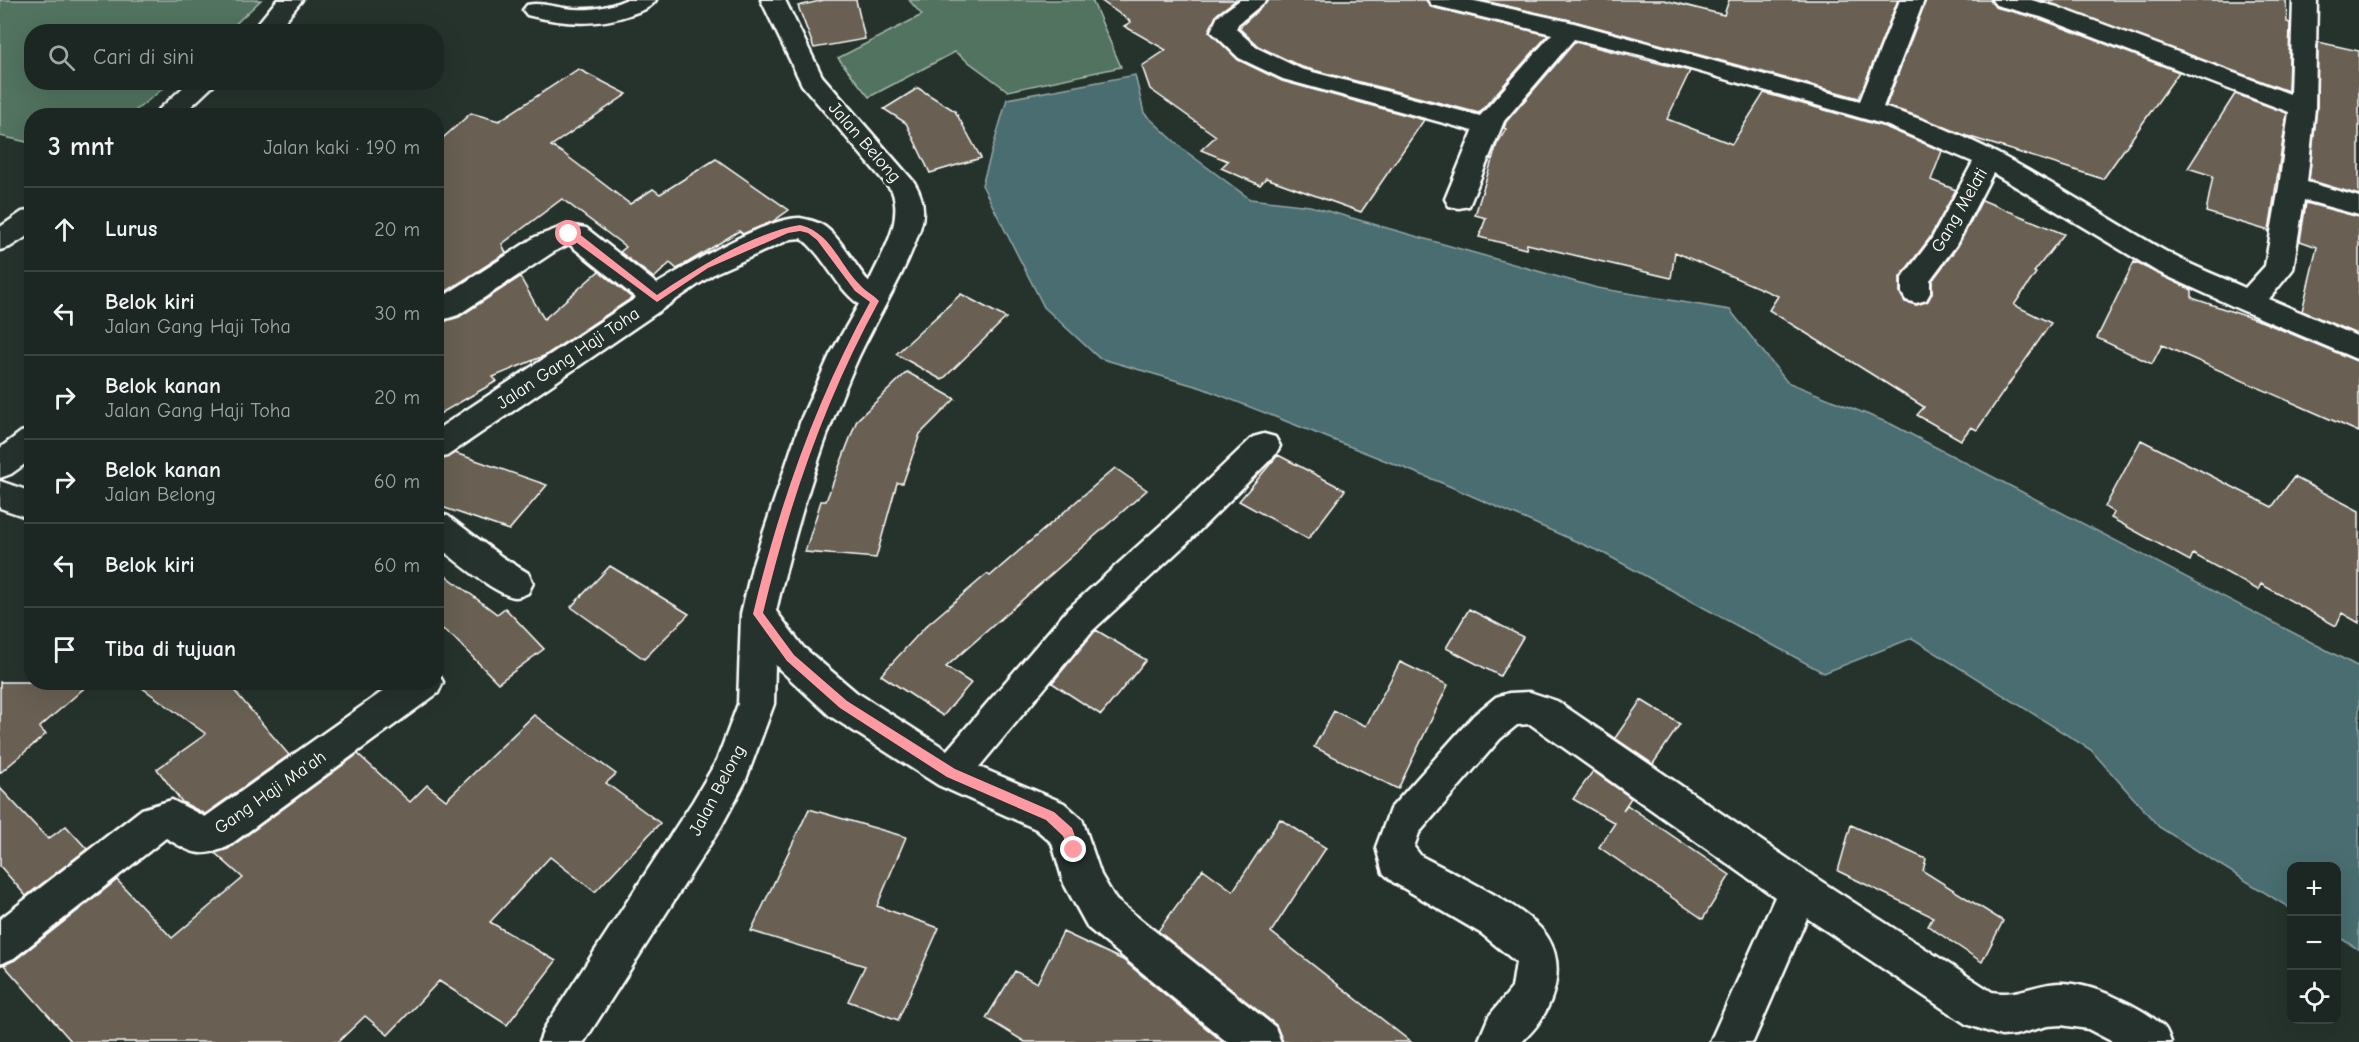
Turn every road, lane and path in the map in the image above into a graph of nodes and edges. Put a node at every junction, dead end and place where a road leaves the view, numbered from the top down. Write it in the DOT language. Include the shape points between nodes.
graph roads {
  1 [pos="290,0"];
  2 [pos="644,0"];
  3 [pos="773,0"];
  4 [pos="1255,0"];
  5 [pos="1440,0"];
  6 [pos="1912,0"];
  7 [pos="2004,0"];
  8 [pos="2306,0"];
  9 [pos="535,10"];
  10 [pos="270,24"];
  11 [pos="1570,29"];
  12 [pos="196,90"];
  13 [pos="174,108"];
  14 [pos="2302,108"];
  15 [pos="1869,111"];
  16 [pos="1488,127"];
  17 [pos="1988,158"];
  18 [pos="2294,186"];
  19 [pos="1459,199"];
  20 [pos="2359,206"];
  21 [pos="24,224"];
  22 [pos="0,240"];
  23 [pos="1917,293"];
  24 [pos="657,299"];
  25 [pos="875,301"];
  26 [pos="2249,302"];
  27 [pos="444,309"];
  28 [pos="2359,349"];
  29 [pos="444,442"];
  30 [pos="1264,446"];
  31 [pos="24,447"];
  32 [pos="0,465"];
  33 [pos="0,494"];
  34 [pos="24,503"];
  35 [pos="444,532"];
  36 [pos="516,583"];
  37 [pos="758,614"];
  38 [pos="415,690"];
  39 [pos="951,773"];
  40 [pos="1799,890"];
  41 [pos="0,944"];
  42 [pos="560,1042"];
  43 [pos="1260,1042"];
  44 [pos="1499,1042"];
  45 [pos="1731,1042"];
  46 [pos="2150,1042"];
  1 -- 10 [label="street"];
  2 -- 9 [label="street" via="597,17"];
  3 -- 25 [label="street, Jalan Belong" via="811,79 892,172 909,200 908,228"];
  4 -- 16 [label="street" via="1227,21 1223,31 1248,53 1292,75"];
  5 -- 11 [label="street"];
  6 -- 15 [label="street"];
  7 -- 14 [label="street" via="2049,12"];
  8 -- 14 [label="street"];
  11 -- 15 [label="street"];
  11 -- 16 [label="street"];
  12 -- 13 [label="street"];
  14 -- 18 [label="street"];
  15 -- 17 [label="street"];
  16 -- 19 [label="street"];
  17 -- 23 [label="street, Gang Melati" via="1942,245 1916,278"];
  17 -- 26 [label="street" via="2166,264"];
  18 -- 20 [label="street"];
  18 -- 26 [label="street" via="2279,269"];
  21 -- 22 [label="street"];
  24 -- 25 [label="street, Jalan Gang Haji Toha" via="705,266 786,230 800,228 820,238 858,289"];
  24 -- 27 [label="street" via="576,235 569,234 545,244"];
  24 -- 29 [label="street, Jalan Gang Haji Toha"];
  25 -- 37 [label="street, Jalan Belong" via="845,355 818,417 769,567"];
  26 -- 28 [label="street"];
  30 -- 39 [label="street" via="1080,620"];
  31 -- 32 [label="street"];
  33 -- 34 [label="street"];
  35 -- 36 [label="street"];
  37 -- 39 [label="street" via="790,658 843,704"];
  37 -- 42 [label="street, Jalan Belong" via="756,704 732,770"];
  38 -- 41 [label="street, Gang Haji Ma'ah" via="213,834 195,836 172,818 156,822"];
  39 -- 43 [label="street" via="1050,816 1068,832 1084,884 1101,914"];
  40 -- 44 [label="street" via="1544,713 1520,707 1509,709 1487,727 1404,822 1395,847 1396,860 1407,869 1503,925 1527,942 1535,953 1537,969 1528,1002 1501,1033"];
  40 -- 45 [label="street"];
  40 -- 46 [label="street" via="1981,1009 1999,1016 2018,1015 2047,1005 2076,1006 2128,1026"];
}
